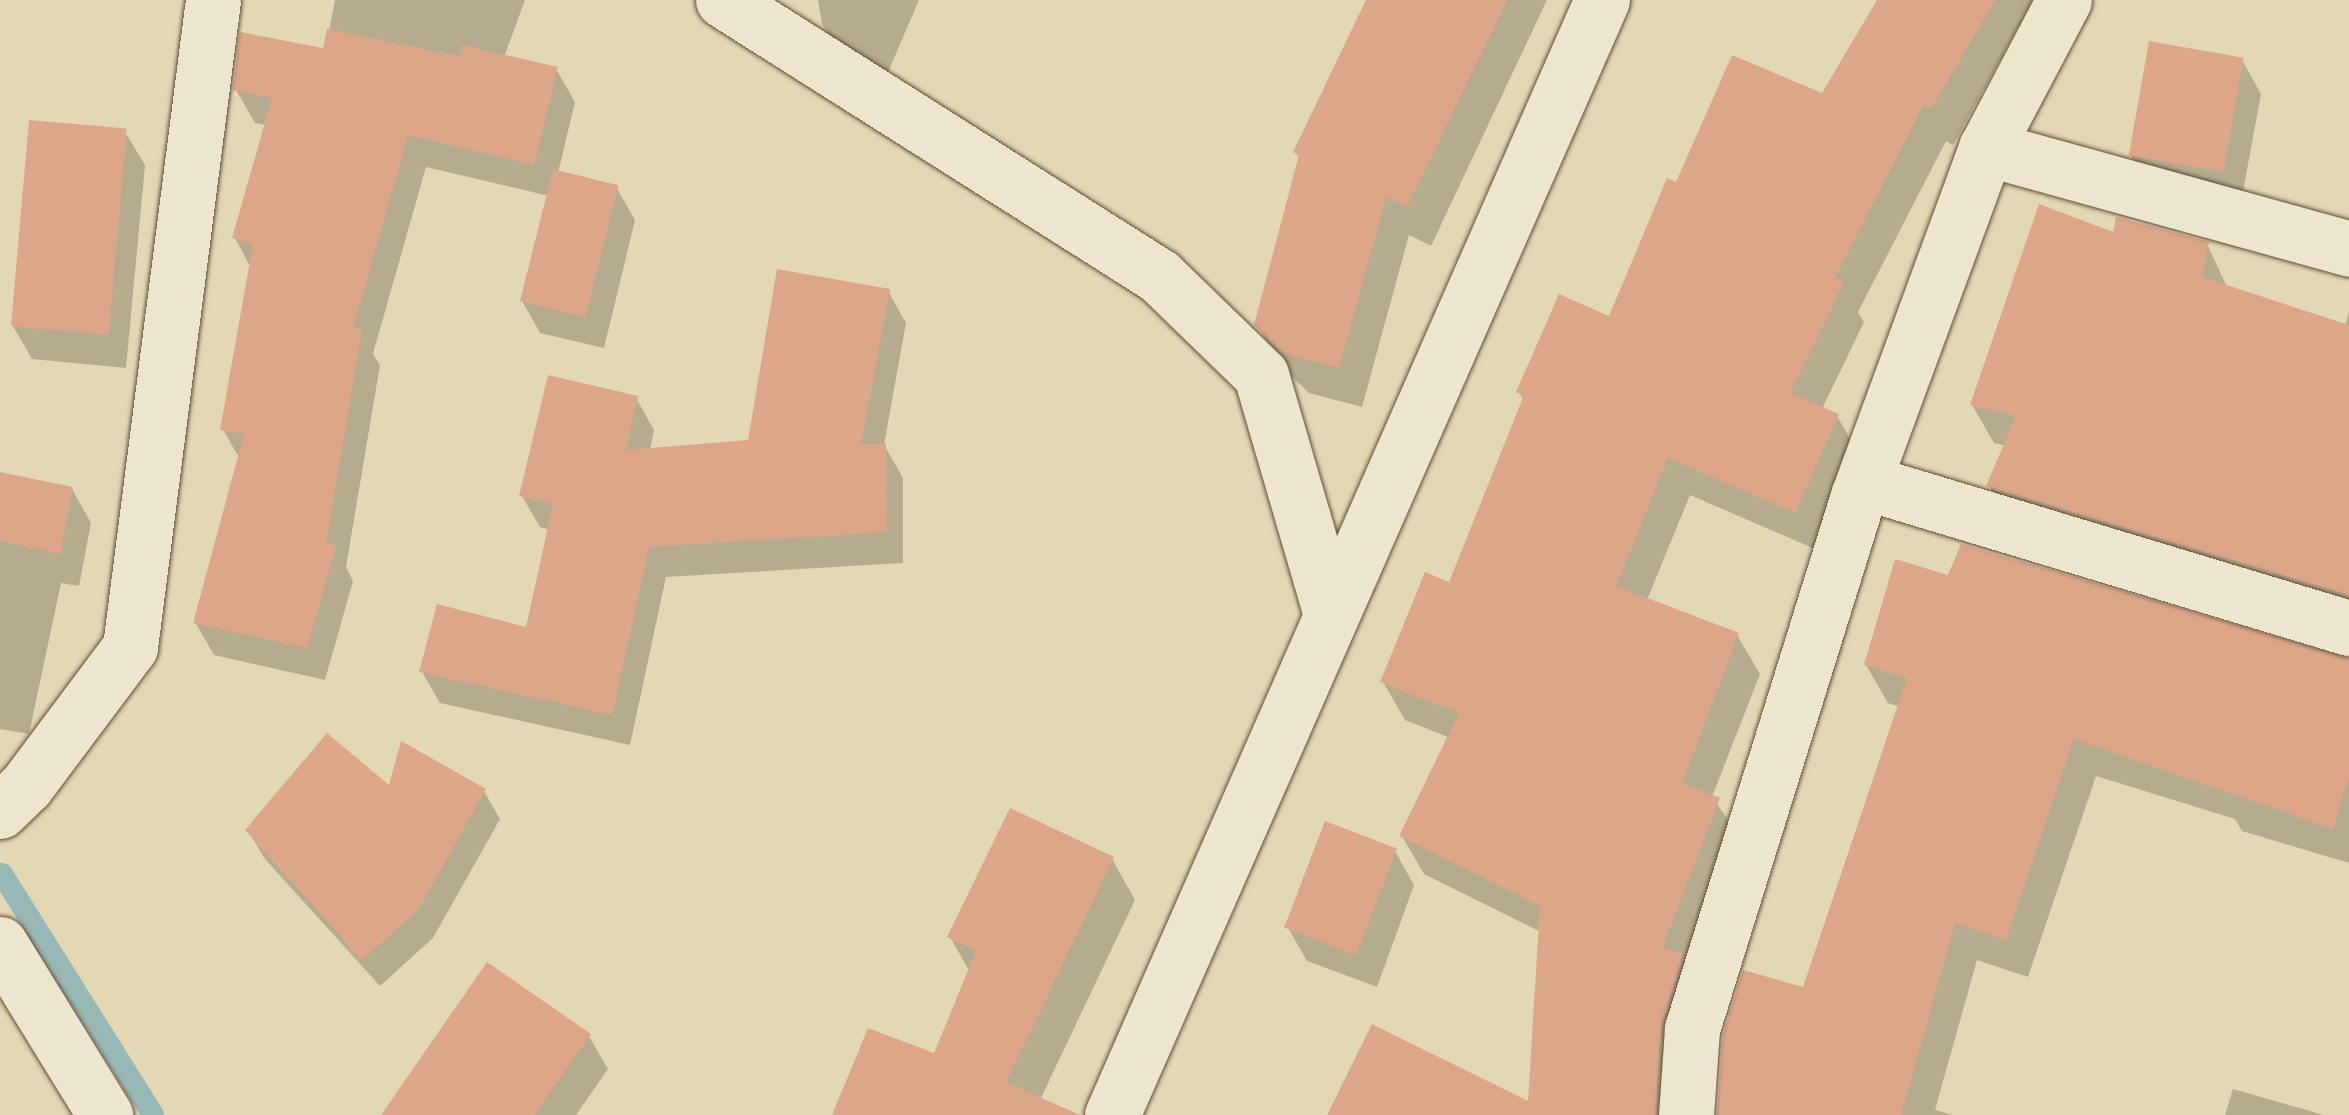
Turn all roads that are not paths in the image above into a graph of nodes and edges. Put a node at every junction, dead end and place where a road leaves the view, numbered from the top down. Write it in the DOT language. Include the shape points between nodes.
graph roads {
  1 [pos="213,0"];
  2 [pos="723,0"];
  3 [pos="1602,0"];
  4 [pos="2064,0"];
  5 [pos="1986,148"];
  6 [pos="2349,249"];
  7 [pos="1865,482"];
  8 [pos="1332,615"];
  9 [pos="2349,628"];
  10 [pos="0,811"];
  11 [pos="0,944"];
  12 [pos="105,1115"];
  13 [pos="1112,1115"];
  14 [pos="1686,1115"];
  1 -- 10 [label="street" via="130,647"];
  2 -- 8 [label="street" via="1159,276 1261,375"];
  3 -- 8 [label="street"];
  4 -- 5 [label="street"];
  5 -- 6 [label="street"];
  5 -- 7 [label="street"];
  7 -- 9 [label="street"];
  7 -- 14 [label="street" via="1692,1029"];
  8 -- 13 [label="street"];
  11 -- 12 [label="street"];
}
